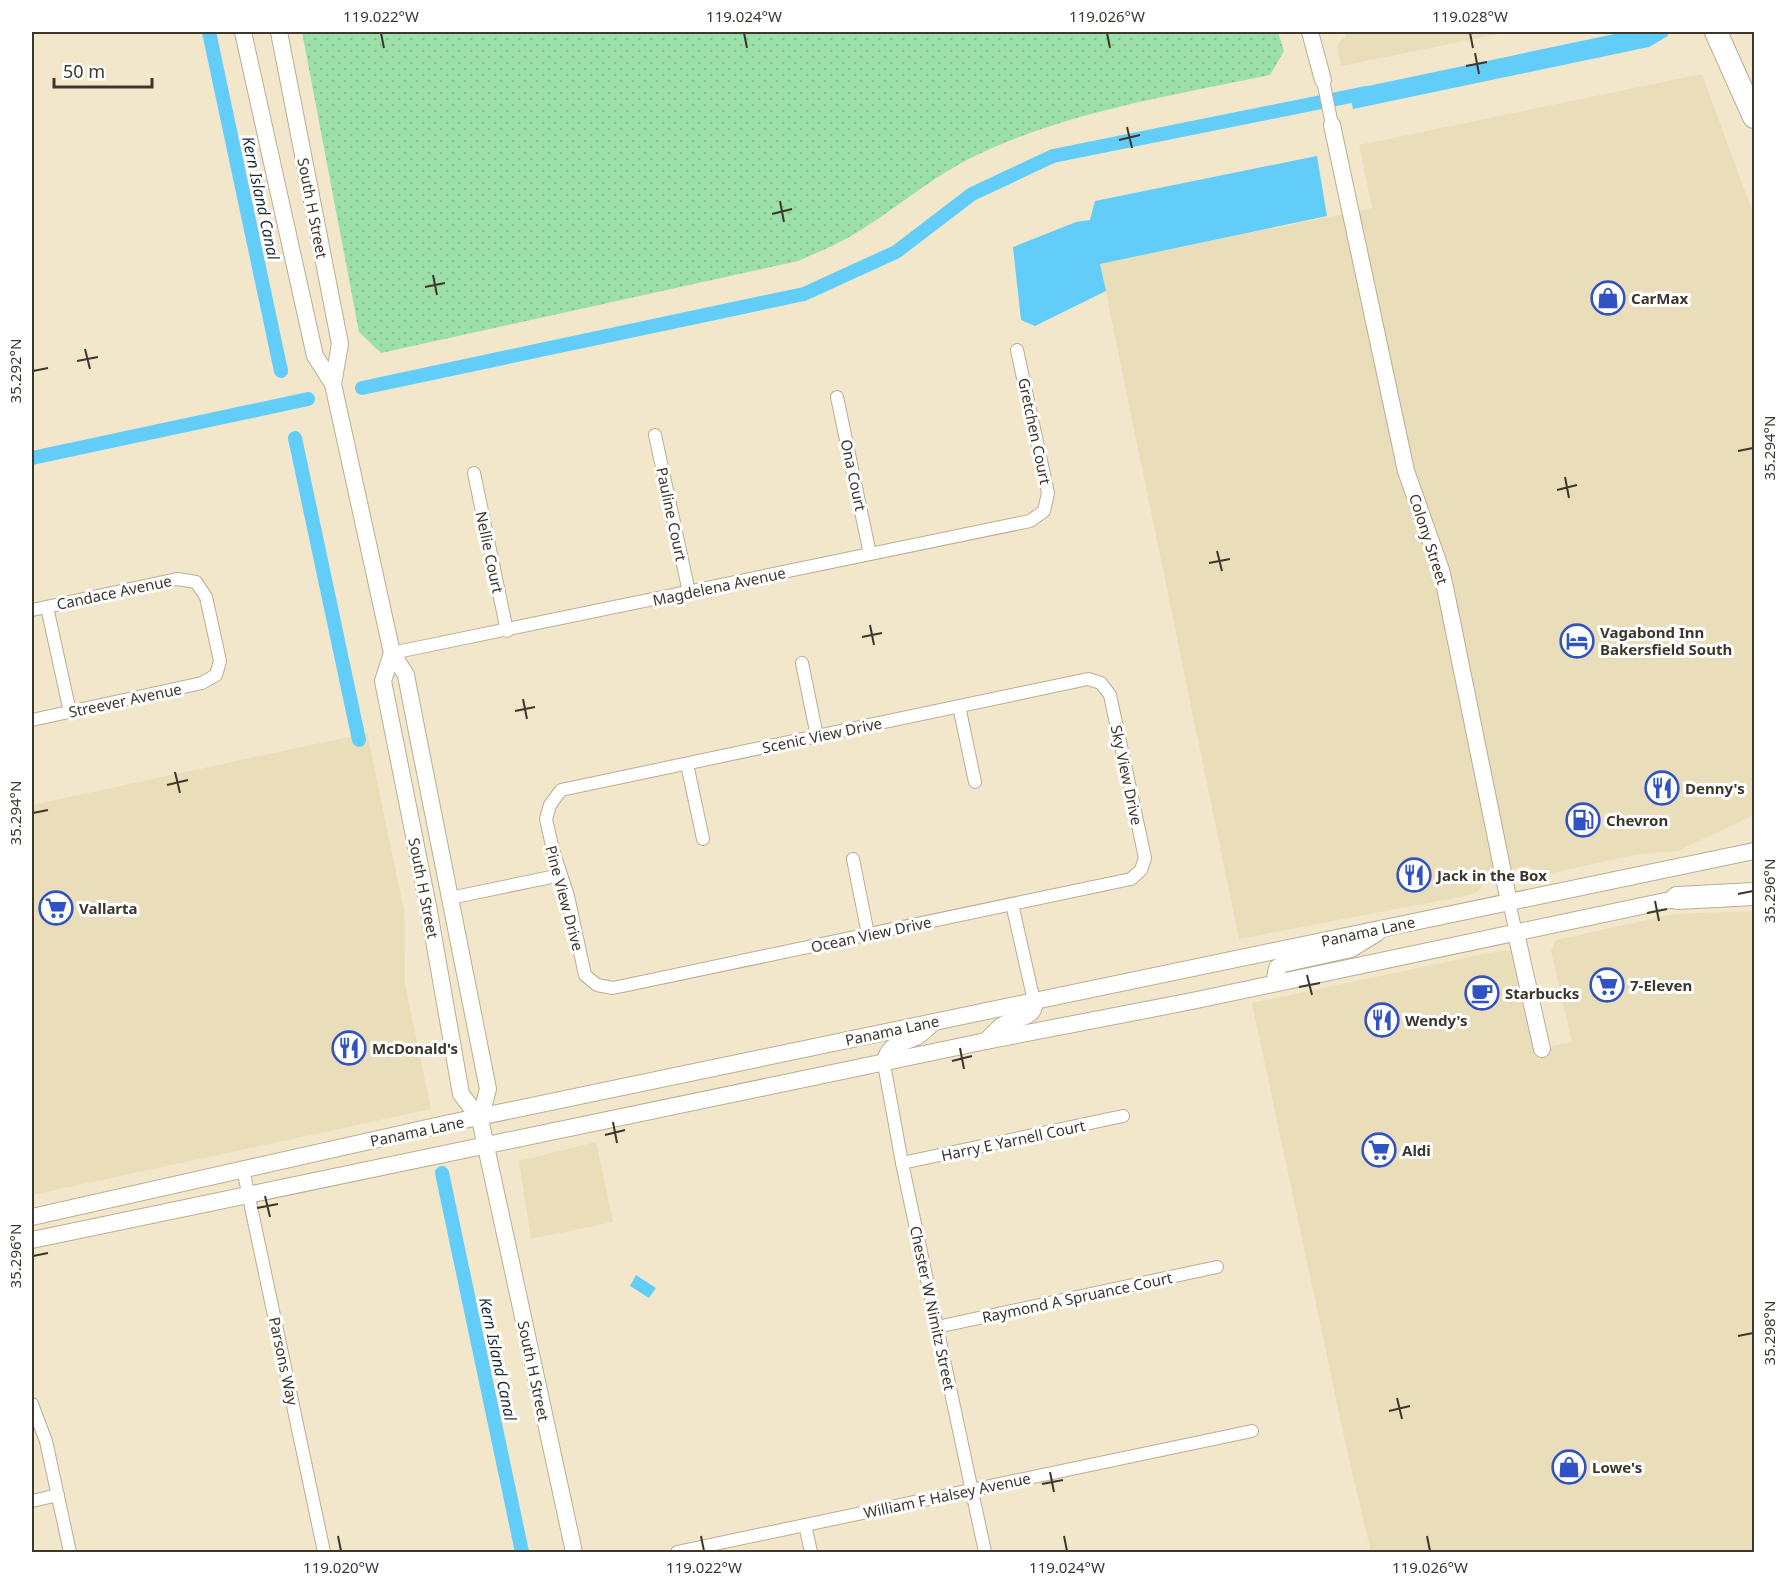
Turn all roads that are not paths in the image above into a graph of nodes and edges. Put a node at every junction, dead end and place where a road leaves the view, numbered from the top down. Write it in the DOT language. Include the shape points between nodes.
graph roads {
  1 [pos="243,32"];
  2 [pos="279,32"];
  3 [pos="1310,32"];
  4 [pos="1716,32"];
  5 [pos="1726,54"];
  6 [pos="1323,80"];
  7 [pos="1755,117"];
  8 [pos="1332,124"];
  9 [pos="1755,134"];
  10 [pos="1017,350"];
  11 [pos="333,384"];
  12 [pos="837,397"];
  13 [pos="656,435"];
  14 [pos="474,473"];
  15 [pos="1044,511"];
  16 [pos="870,554"];
  17 [pos="688,592"];
  18 [pos="47,606"];
  19 [pos="32,610"];
  20 [pos="507,631"];
  21 [pos="392,654"];
  22 [pos="801,663"];
  23 [pos="216,675"];
  24 [pos="1101,683"];
  25 [pos="959,706"];
  26 [pos="70,712"];
  27 [pos="32,720"];
  28 [pos="817,736"];
  29 [pos="687,764"];
  30 [pos="400,772"];
  31 [pos="975,782"];
  32 [pos="550,805"];
  33 [pos="703,839"];
  34 [pos="1755,851"];
  35 [pos="853,859"];
  36 [pos="1141,870"];
  37 [pos="561,875"];
  38 [pos="1755,883"];
  39 [pos="1755,894"];
  40 [pos="450,898"];
  41 [pos="1677,898"];
  42 [pos="1509,902"];
  43 [pos="1012,904"];
  44 [pos="428,906"];
  45 [pos="1386,928"];
  46 [pos="1516,933"];
  47 [pos="868,934"];
  48 [pos="1274,984"];
  49 [pos="468,985"];
  50 [pos="597,985"];
  51 [pos="1034,1001"];
  52 [pos="935,1022"];
  53 [pos="986,1041"];
  54 [pos="1542,1048"];
  55 [pos="884,1064"];
  56 [pos="1124,1116"];
  57 [pos="480,1119"];
  58 [pos="486,1146"];
  59 [pos="902,1163"];
  60 [pos="243,1169"];
  61 [pos="249,1194"];
  62 [pos="32,1216"];
  63 [pos="32,1240"];
  64 [pos="1217,1267"];
  65 [pos="937,1326"];
  66 [pos="32,1404"];
  67 [pos="1252,1431"];
  68 [pos="972,1490"];
  69 [pos="58,1495"];
  70 [pos="32,1501"];
  71 [pos="805,1525"];
  72 [pos="70,1552"];
  73 [pos="324,1552"];
  74 [pos="574,1552"];
  75 [pos="677,1552"];
  76 [pos="811,1552"];
  77 [pos="985,1552"];
  1 -- 11 [label="main road, South H Street" via="315,356"];
  2 -- 11 [label="main road, South H Street" via="340,344"];
  3 -- 6 [label="main road, Colony Street"];
  4 -- 5 [label="highway"];
  5 -- 7 [label="highway"];
  5 -- 9 [label="highway"];
  6 -- 8 [label="street, Colony Street"];
  8 -- 42 [label="main road, Colony Street" via="1406,471 1441,570"];
  10 -- 15 [label="street, Gretchen Court" via="1048,493"];
  11 -- 21 [label="main road, South H Street"];
  12 -- 16 [label="street, Ona Court"];
  13 -- 17 [label="street, Pauline Court"];
  14 -- 20 [label="street, Nellie Court"];
  15 -- 16 [label="street, Magdelena Avenue" via="1030,520"];
  16 -- 17 [label="street, Magdelena Avenue"];
  17 -- 20 [label="street, Magdelena Avenue"];
  18 -- 19 [label="street, Candace Avenue"];
  18 -- 23 [label="street, Candace Avenue" via="177,579 196,582 206,597 220,662"];
  18 -- 26 [label="street"];
  20 -- 21 [label="street, Magdelena Avenue"];
  21 -- 30 [label="main road, South H Street" via="383,681"];
  21 -- 40 [label="main road, South H Street" via="405,675"];
  22 -- 28 [label="street"];
  23 -- 26 [label="street, Streever Avenue" via="202,683"];
  24 -- 25 [label="street, Scenic View Drive" via="1088,679"];
  24 -- 36 [label="street, Sky View Drive" via="1110,695 1145,858"];
  25 -- 28 [label="street, Scenic View Drive"];
  25 -- 31 [label="street"];
  26 -- 27 [label="street, Streever Avenue"];
  28 -- 29 [label="street, Scenic View Drive"];
  29 -- 32 [label="street, Scenic View Drive" via="561,790"];
  29 -- 33 [label="street"];
  30 -- 40 [label="main road" via="433,872"];
  30 -- 44 [label="main road, South H Street"];
  32 -- 37 [label="street, Pine View Drive" via="546,819"];
  34 -- 42 [label="main road, Panama Lane"];
  35 -- 47 [label="street"];
  36 -- 43 [label="street, Ocean View Drive" via="1131,879"];
  37 -- 40 [label="street"];
  37 -- 50 [label="street, Pine View Drive" via="585,975"];
  38 -- 41 [label="main road, Panama Lane"];
  39 -- 41 [label="highway"];
  40 -- 49 [label="main road, South H Street"];
  41 -- 46 [label="main road, Panama Lane"];
  42 -- 45 [label="main road, Panama Lane"];
  42 -- 46 [label="street, Colony Street"];
  43 -- 47 [label="street, Ocean View Drive"];
  43 -- 51 [label="street"];
  44 -- 49 [label="main road" via="442,922"];
  44 -- 57 [label="main road, South H Street" via="461,1094"];
  45 -- 48 [label="main road" via="1351,949 1282,964 1277,968"];
  45 -- 51 [label="main road, Panama Lane"];
  46 -- 48 [label="main road, Panama Lane"];
  46 -- 54 [label="main road, Colony Street"];
  47 -- 50 [label="street, Ocean View Drive" via="613,988"];
  48 -- 53 [label="main road, Panama Lane"];
  49 -- 57 [label="main road, South H Street" via="488,1089"];
  51 -- 52 [label="main road, Panama Lane"];
  51 -- 53 [label="main road" via="1031,1013 1002,1025"];
  52 -- 55 [label="main road" via="918,1036 890,1048"];
  52 -- 57 [label="main road, Panama Lane"];
  53 -- 55 [label="main road, Panama Lane"];
  55 -- 58 [label="main road, Panama Lane"];
  55 -- 59 [label="street, Chester W Nimitz Street"];
  56 -- 59 [label="street, Harry E Yarnell Court"];
  57 -- 58 [label="main road, South H Street"];
  57 -- 60 [label="main road, Panama Lane"];
  58 -- 61 [label="main road, Panama Lane"];
  58 -- 74 [label="main road, South H Street"];
  59 -- 65 [label="street, Chester W Nimitz Street"];
  60 -- 61 [label="street, Parsons Way"];
  60 -- 62 [label="main road, Panama Lane"];
  61 -- 63 [label="main road, Panama Lane"];
  61 -- 73 [label="street, Parsons Way"];
  64 -- 65 [label="street, Raymond A Spruance Court"];
  65 -- 68 [label="street, Chester W Nimitz Street"];
  66 -- 69 [label="street" via="46,1441"];
  67 -- 68 [label="street, William F Halsey Avenue"];
  68 -- 71 [label="street, William F Halsey Avenue"];
  68 -- 77 [label="street, Chester W Nimitz Street"];
  69 -- 70 [label="street"];
  69 -- 72 [label="street"];
  71 -- 75 [label="street, William F Halsey Avenue"];
  71 -- 76 [label="street"];
}
